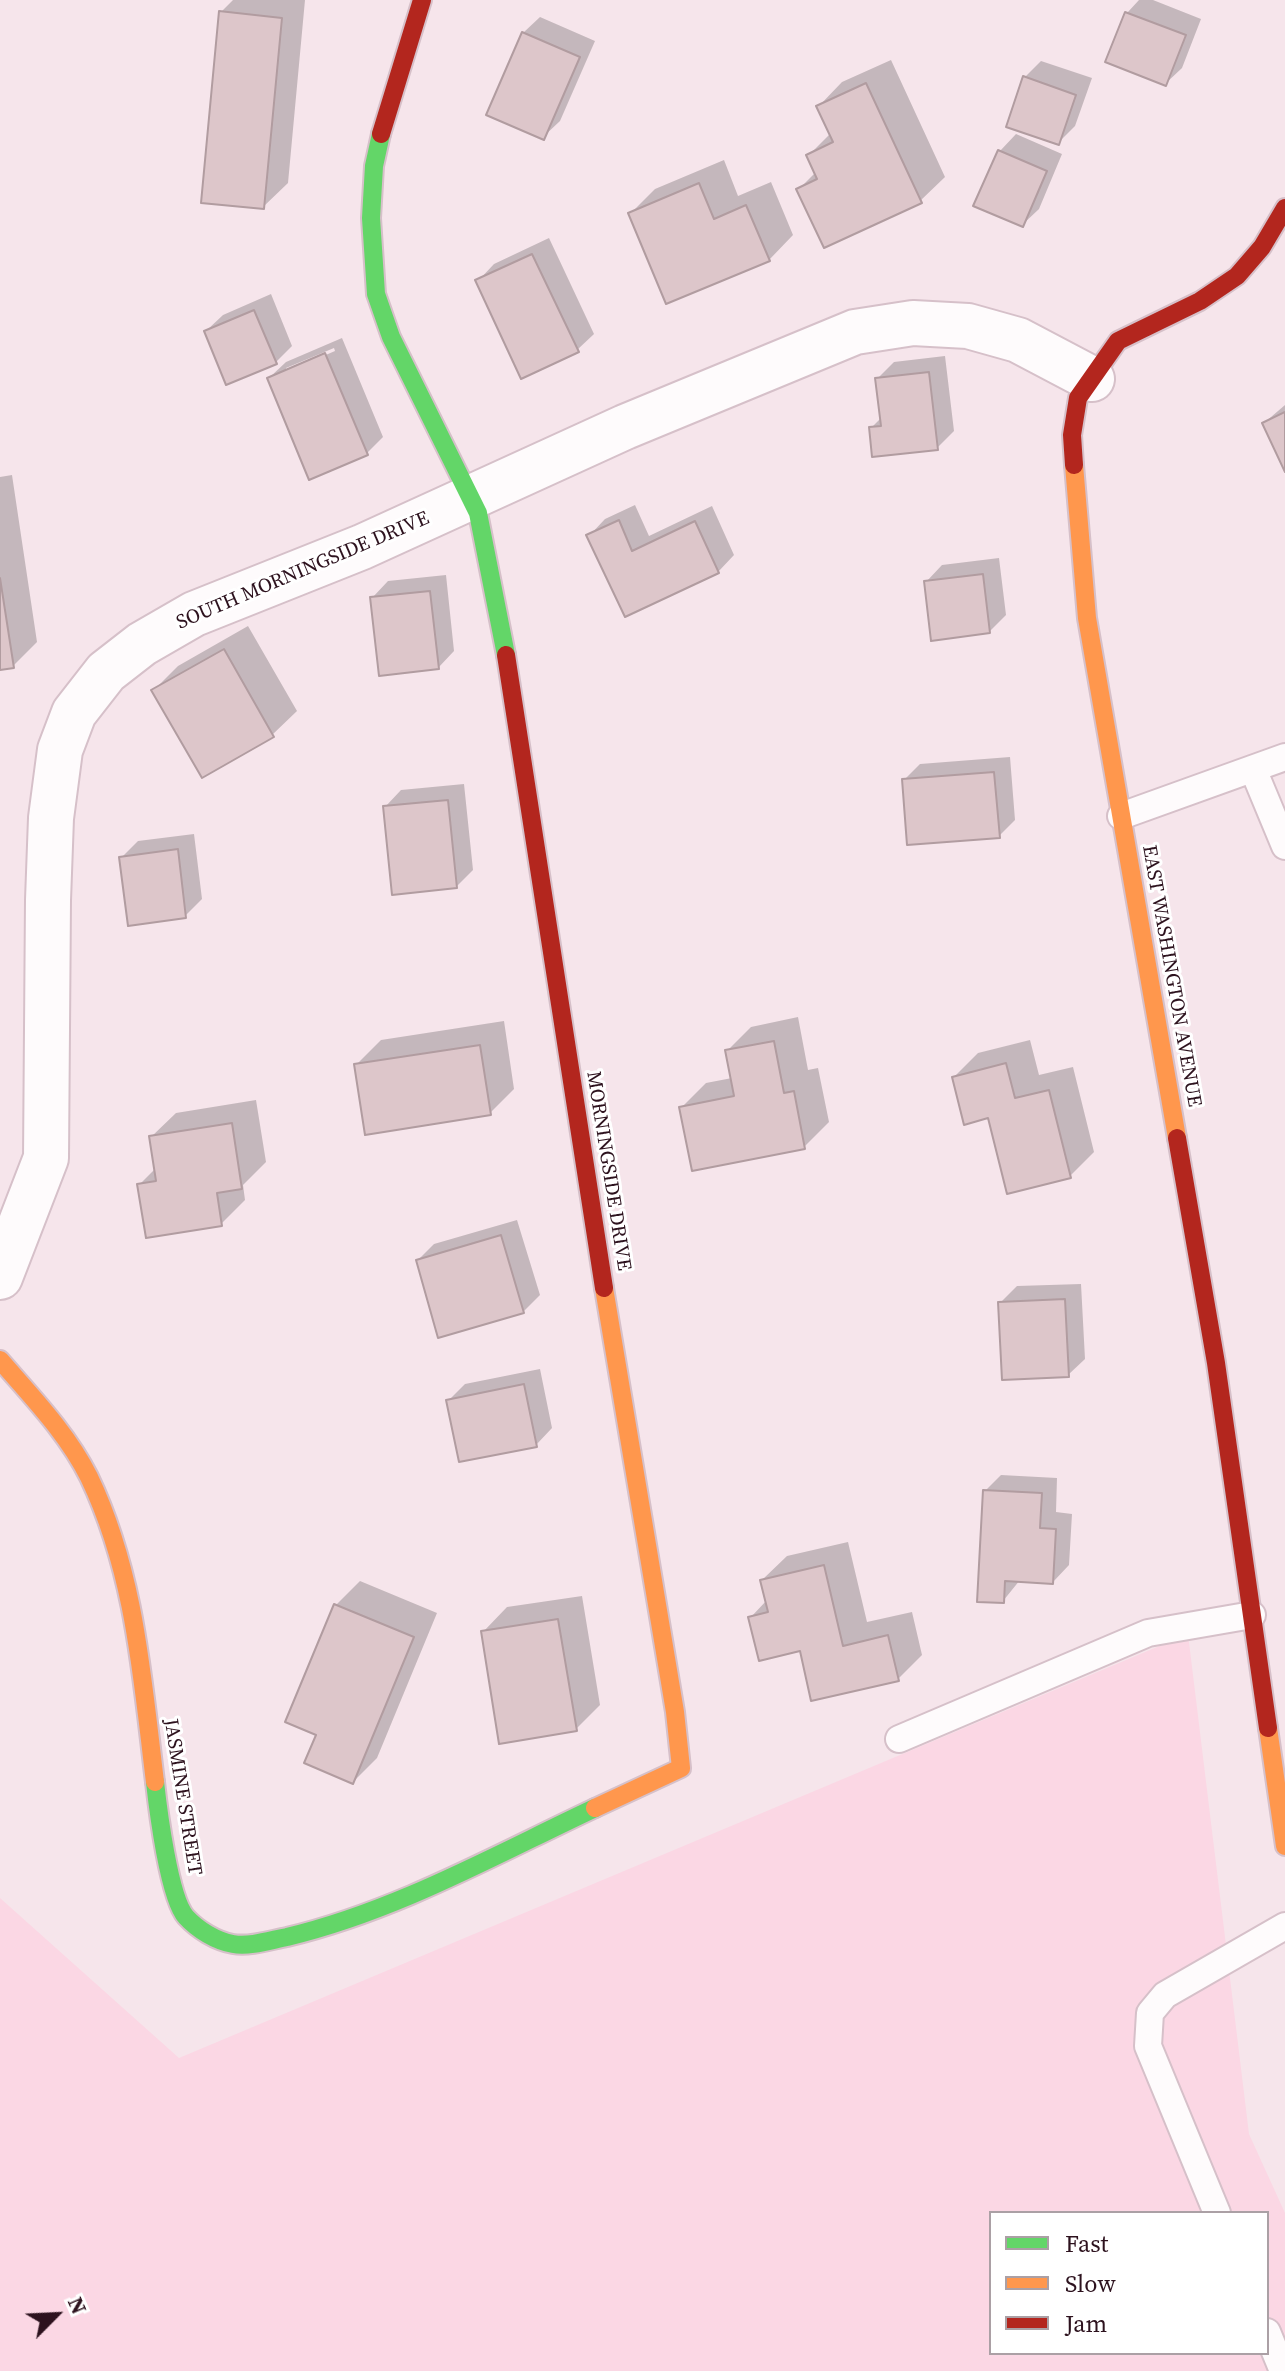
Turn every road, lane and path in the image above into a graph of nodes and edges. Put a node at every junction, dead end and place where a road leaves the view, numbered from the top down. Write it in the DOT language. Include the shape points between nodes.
graph roads {
  1 [pos="422,0"];
  2 [pos="1285,208"];
  3 [pos="1092,379"];
  4 [pos="471,500"];
  5 [pos="1285,757"];
  6 [pos="1253,769"];
  7 [pos="1121,816"];
  8 [pos="1285,846"];
  9 [pos="0,1277"];
  10 [pos="0,1360"];
  11 [pos="1252,1615"];
  12 [pos="1273,1681"];
  13 [pos="899,1739"];
  14 [pos="605,1803"];
  15 [pos="1285,1846"];
  16 [pos="1285,1926"];
  17 [pos="1216,2211"];
  18 [pos="1269,2337"];
  19 [pos="1283,2371"];
  1 -- 4 [label="street" via="390,96 374,166 376,294 391,337"];
  2 -- 3 [label="street, EAST WASHINGTON AVENUE" via="1237,276 1200,301 1118,341"];
  3 -- 4 [label="street, SOUTH MORNINGSIDE DRIVE" via="1018,340 968,326 913,323 855,332 625,427"];
  3 -- 7 [label="street, EAST WASHINGTON AVENUE" via="1078,398 1072,435 1087,618"];
  4 -- 9 [label="street, SOUTH MORNINGSIDE DRIVE" via="194,614 106,672 74,713 60,750 51,818 46,1158"];
  4 -- 14 [label="street, MORNINGSIDE DRIVE" via="478,513 516,709 681,1768"];
  5 -- 6 [label="lane"];
  6 -- 7 [label="lane"];
  6 -- 8 [label="lane"];
  7 -- 11 [label="street, EAST WASHINGTON AVENUE" via="1216,1363"];
  10 -- 14 [label="street, JASMINE STREET" via="57,1426 88,1476 116,1546 135,1617 158,1810 174,1887 184,1915 205,1933 234,1944 329,1927 400,1900"];
  11 -- 12 [label="street, EAST WASHINGTON AVENUE"];
  11 -- 13 [label="lane" via="1148,1633"];
  12 -- 15 [label="street, EAST WASHINGTON AVENUE"];
  16 -- 17 [label="lane" via="1165,1995 1150,2013 1148,2046"];
  18 -- 19 [label="lane"];
}
